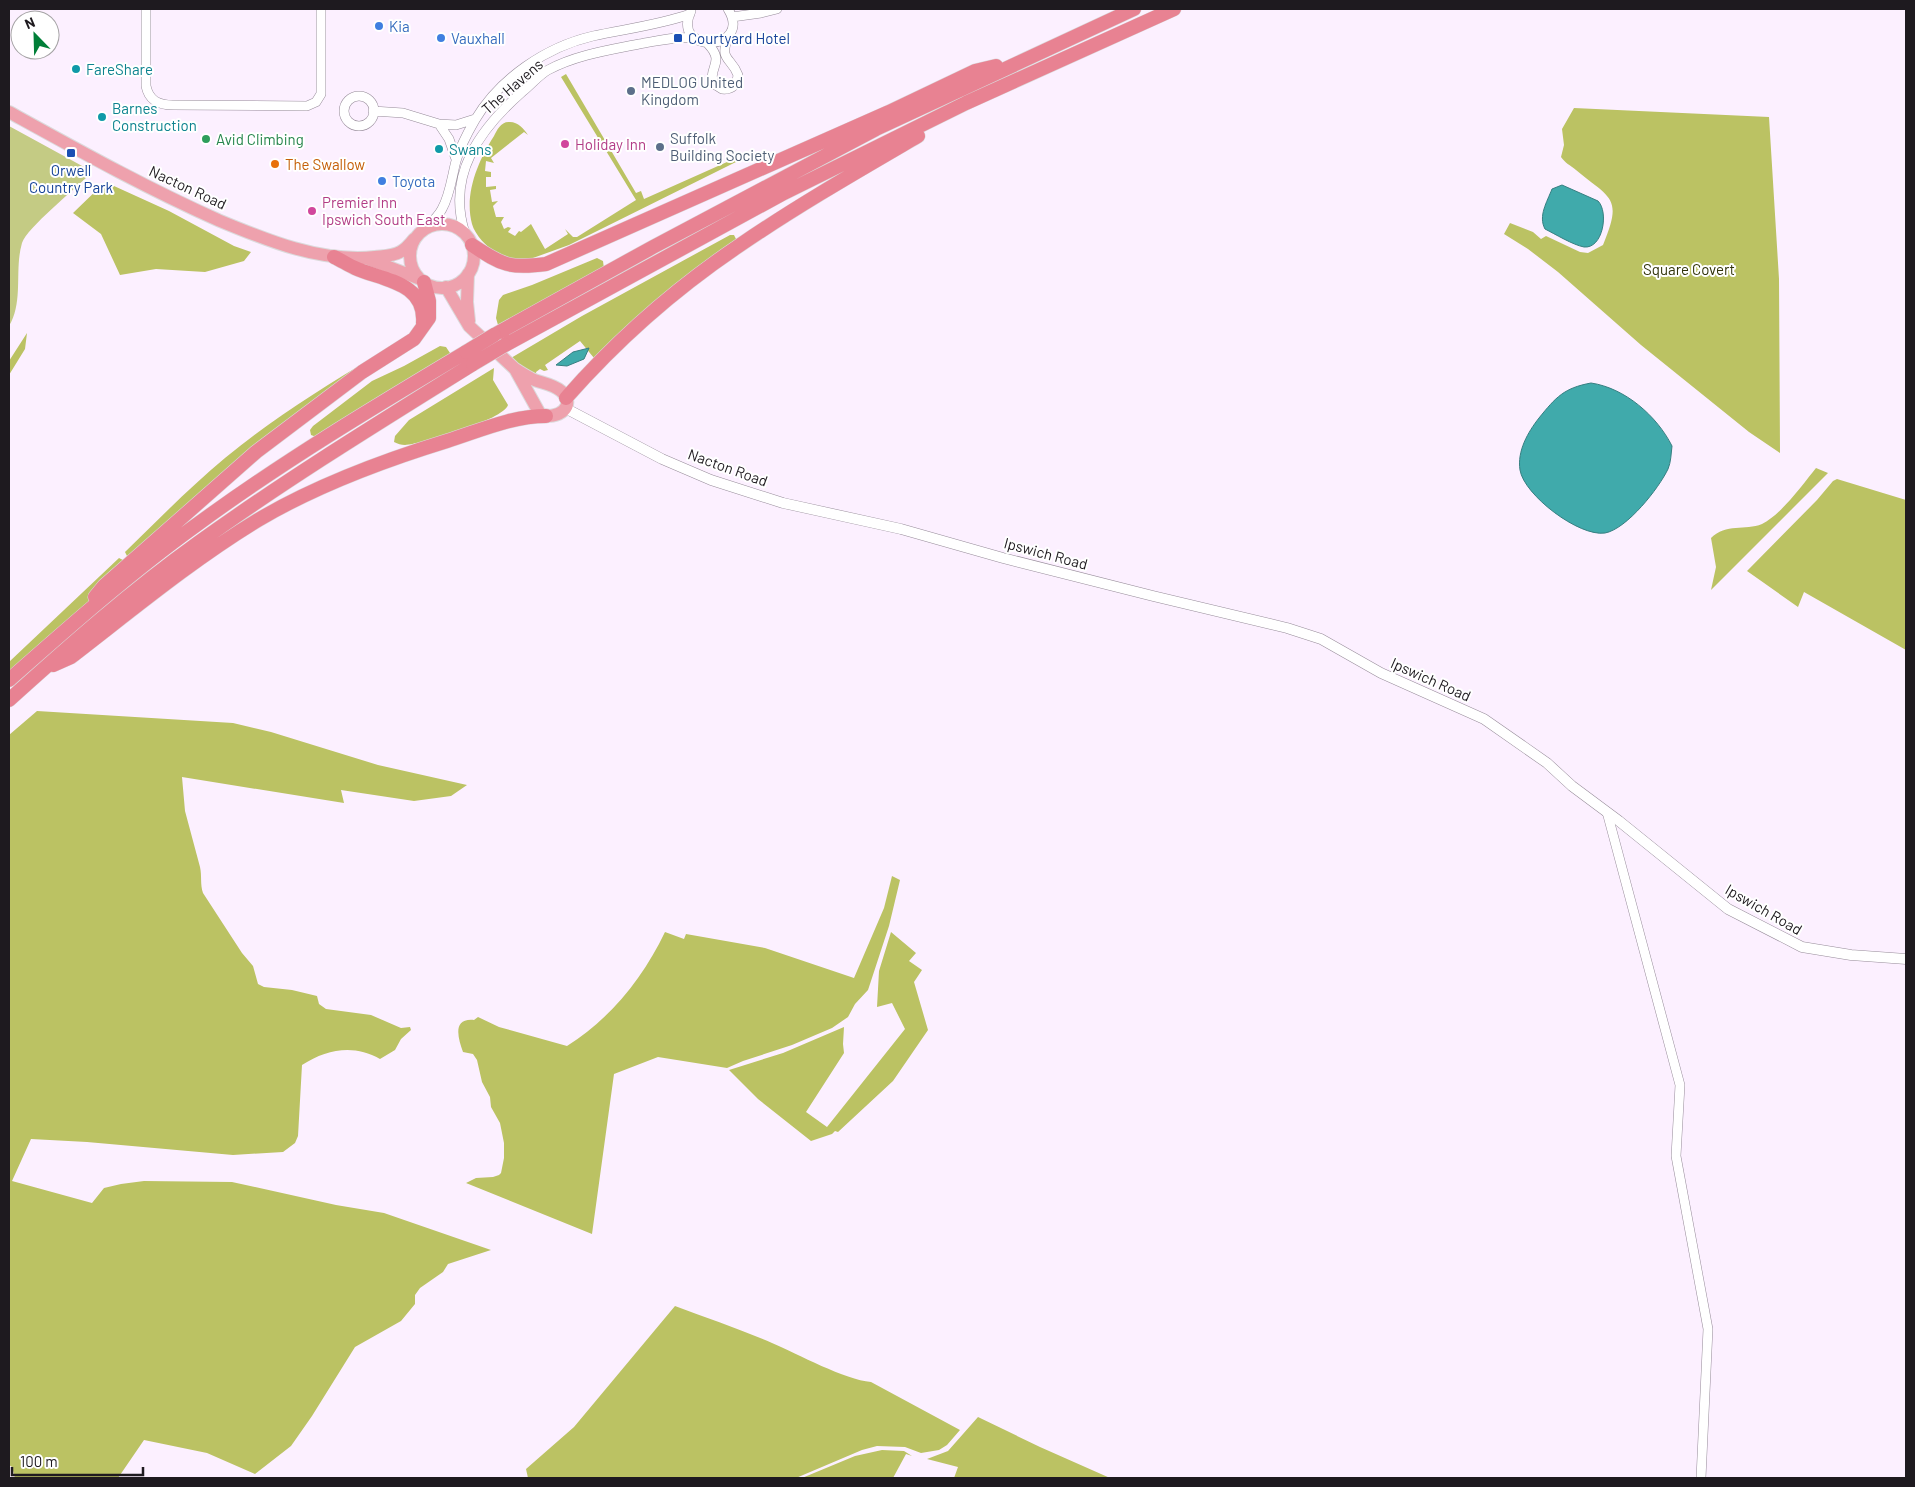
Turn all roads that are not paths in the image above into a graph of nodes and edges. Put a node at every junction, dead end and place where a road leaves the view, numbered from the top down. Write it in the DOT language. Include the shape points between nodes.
graph roads {
  1 [pos="146,9"];
  2 [pos="321,9"];
  3 [pos="777,9"];
  4 [pos="1134,9"];
  5 [pos="1174,9"];
  6 [pos="691,11"];
  7 [pos="730,13"];
  8 [pos="728,36"];
  9 [pos="696,38"];
  10 [pos="708,44"];
  11 [pos="1023,59"];
  12 [pos="966,103"];
  13 [pos="373,111"];
  14 [pos="9,112"];
  15 [pos="476,119"];
  16 [pos="440,124"];
  17 [pos="456,159"];
  18 [pos="428,226"];
  19 [pos="414,239"];
  20 [pos="469,239"];
  21 [pos="334,257"];
  22 [pos="365,258"];
  23 [pos="468,274"];
  24 [pos="422,280"];
  25 [pos="446,287"];
  26 [pos="469,326"];
  27 [pos="422,329"];
  28 [pos="469,358"];
  29 [pos="515,369"];
  30 [pos="566,403"];
  31 [pos="546,416"];
  32 [pos="891,526"];
  33 [pos="81,616"];
  34 [pos="41,671"];
  35 [pos="9,680"];
  36 [pos="9,700"];
  37 [pos="1607,812"];
  38 [pos="1906,959"];
  39 [pos="1701,1478"];
  1 -- 2 [label="street" via="146,86 155,102 164,105 307,106 316,102 321,94"];
  3 -- 7 [label="street" via="760,13"];
  4 -- 11 [label="highway"];
  5 -- 12 [label="highway"];
  6 -- 9 [label="street, The Havens" via="688,24"];
  6 -- 15 [label="street, The Havens" via="672,20 591,36 550,51 493,93"];
  7 -- 8 [label="street" via="732,27"];
  8 -- 10 [label="street"];
  8 -- 10 [label="street" via="725,56 738,75 731,88 722,89 714,84 712,74 717,60"];
  9 -- 10 [label="street, The Havens"];
  9 -- 20 [label="street, The Havens" via="677,37 593,53 547,70 500,111 488,125 465,167 458,200 460,217"];
  11 -- 20 [label="highway" via="975,71 546,264 509,266 493,259"];
  11 -- 28 [label="highway, bridge" via="876,129 653,247 494,334"];
  12 -- 28 [label="highway, bridge" via="782,194 505,345"];
  12 -- 30 [label="highway" via="942,122 739,245 681,288 586,374"];
  13 -- 16 [label="street" via="404,113"];
  14 -- 21 [label="main road, Nacton Road" via="176,201 253,235"];
  15 -- 16 [label="street" via="456,125"];
  15 -- 17 [label="street, The Havens"];
  16 -- 17 [label="street"];
  17 -- 18 [label="street, The Havens" via="442,208"];
  18 -- 19 [label="main road"];
  18 -- 20 [label="main road" via="448,224 459,228"];
  19 -- 22 [label="main road, Nacton Road" via="396,254"];
  19 -- 24 [label="main road" via="410,259 413,270"];
  20 -- 23 [label="main road" via="474,262"];
  21 -- 22 [label="main road, Nacton Road"];
  21 -- 27 [label="highway" via="392,280 410,291 422,308"];
  22 -- 24 [label="main road, Nacton Road"];
  23 -- 25 [label="main road" via="457,284"];
  23 -- 26 [label="main road"];
  24 -- 25 [label="main road" via="437,287"];
  24 -- 27 [label="highway" via="430,309"];
  25 -- 26 [label="main road"];
  26 -- 29 [label="main road"];
  27 -- 33 [label="highway" via="414,339 362,372 249,458 104,586"];
  28 -- 33 [label="highway" via="306,449 194,526"];
  28 -- 34 [label="highway" via="197,544"];
  29 -- 30 [label="main road" via="563,392"];
  29 -- 31 [label="main road" via="536,408"];
  30 -- 31 [label="main road" via="561,413"];
  30 -- 32 [label="street, Nacton Road" via="662,459 711,480 783,503"];
  31 -- 34 [label="highway" via="521,418 464,435 394,457 326,485 260,519 206,554 71,657"];
  32 -- 37 [label="street, Ipswich Road" via="1321,639 1381,673 1484,719 1547,763"];
  33 -- 35 [label="highway"];
  34 -- 36 [label="highway"];
  37 -- 38 [label="street, Ipswich Road" via="1728,909 1802,948"];
  37 -- 39 [label="street" via="1680,1085 1676,1156 1708,1329"];
}
